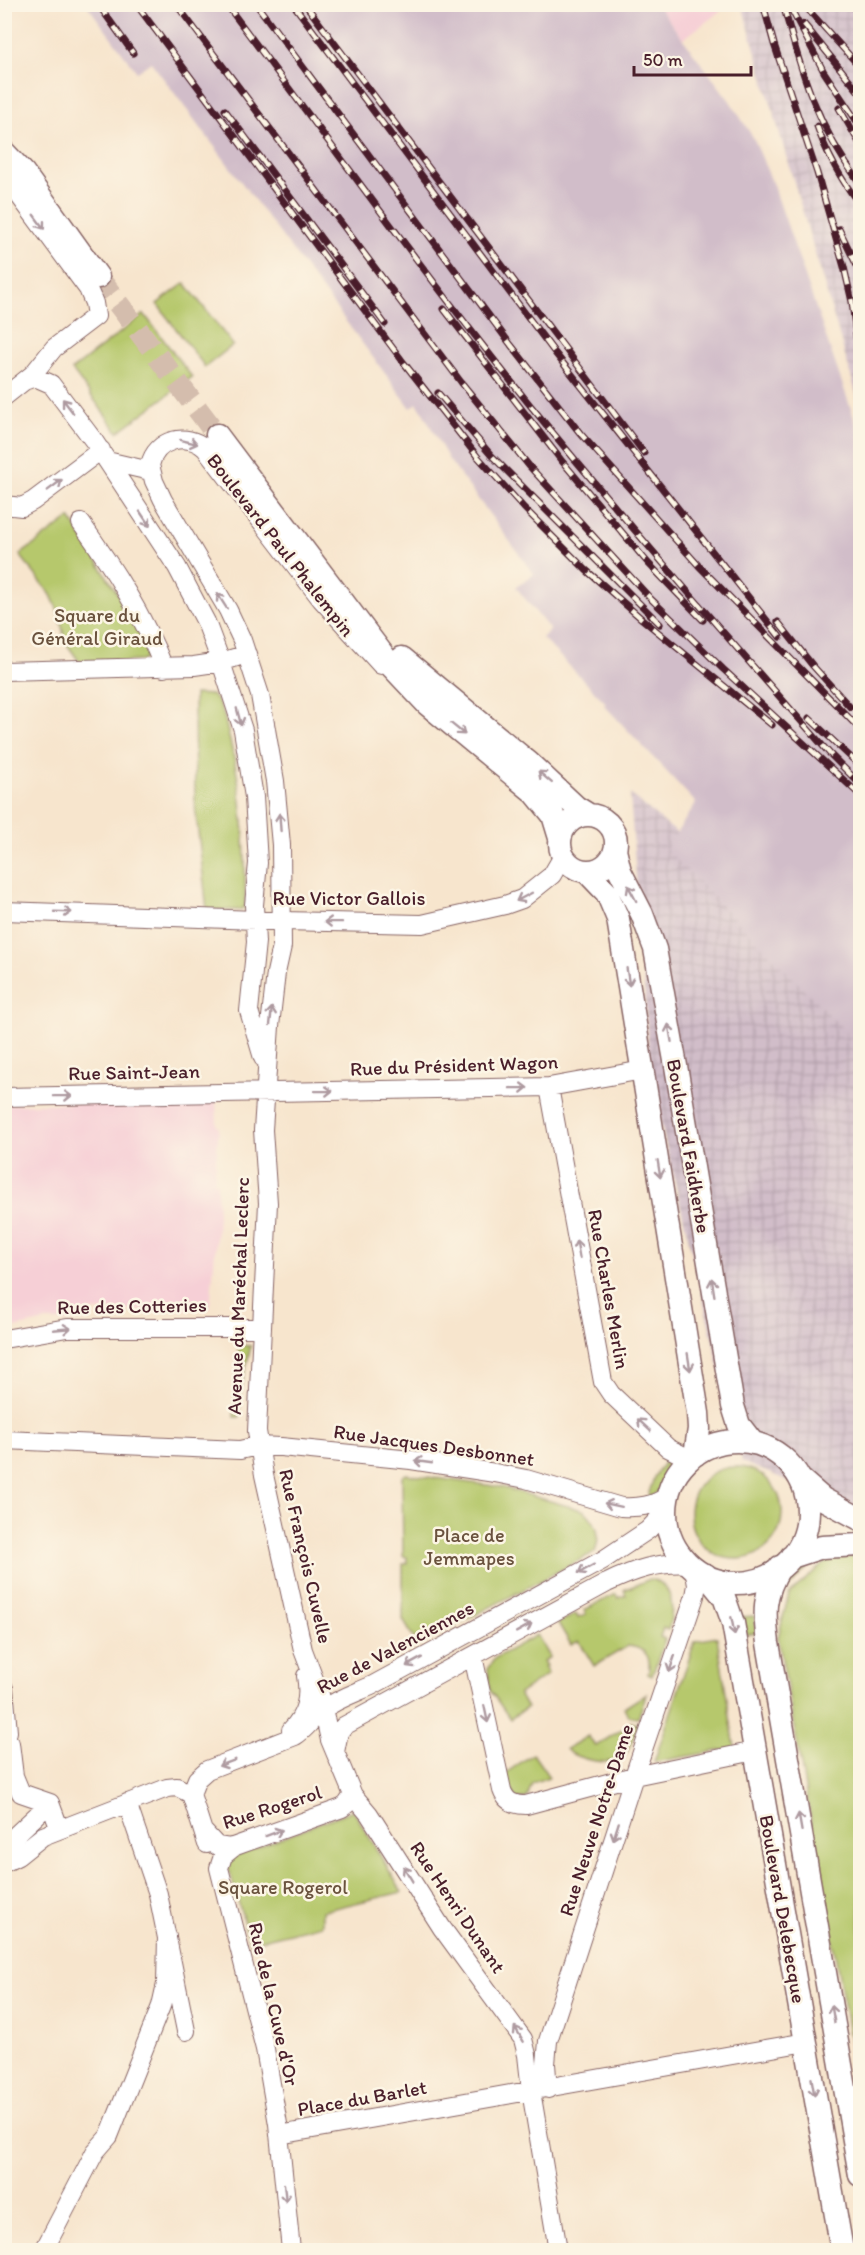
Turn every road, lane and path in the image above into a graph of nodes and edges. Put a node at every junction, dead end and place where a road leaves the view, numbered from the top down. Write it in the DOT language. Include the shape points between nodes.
graph roads {
  1 [pos="4,137"];
  2 [pos="4,152"];
  3 [pos="14,174"];
  4 [pos="98,277"];
  5 [pos="27,380"];
  6 [pos="4,397"];
  7 [pos="217,435"];
  8 [pos="104,456"];
  9 [pos="150,471"];
  10 [pos="4,505"];
  11 [pos="81,523"];
  12 [pos="345,602"];
  13 [pos="247,654"];
  14 [pos="221,662"];
  15 [pos="164,668"];
  16 [pos="4,671"];
  17 [pos="415,692"];
  18 [pos="589,815"];
  19 [pos="562,847"];
  20 [pos="615,850"];
  21 [pos="586,871"];
  22 [pos="4,911"];
  23 [pos="256,920"];
  24 [pos="282,921"];
  25 [pos="643,1070"];
  26 [pos="266,1083"];
  27 [pos="549,1087"];
  28 [pos="4,1097"];
  29 [pos="261,1328"];
  30 [pos="4,1339"];
  31 [pos="4,1440"];
  32 [pos="753,1443"];
  33 [pos="259,1446"];
  34 [pos="693,1457"];
  35 [pos="800,1479"];
  36 [pos="667,1503"];
  37 [pos="861,1519"];
  38 [pos="861,1545"];
  39 [pos="785,1562"];
  40 [pos="697,1569"];
  41 [pos="303,1650"];
  42 [pos="473,1656"];
  43 [pos="4,1688"];
  44 [pos="323,1709"];
  45 [pos="275,1744"];
  46 [pos="755,1751"];
  47 [pos="335,1752"];
  48 [pos="634,1776"];
  49 [pos="191,1794"];
  50 [pos="353,1795"];
  51 [pos="50,1803"];
  52 [pos="119,1806"];
  53 [pos="57,1822"];
  54 [pos="204,1833"];
  55 [pos="4,1846"];
  56 [pos="234,1847"];
  57 [pos="4,1863"];
  58 [pos="222,1884"];
  59 [pos="167,1936"];
  60 [pos="186,2031"];
  61 [pos="806,2042"];
  62 [pos="539,2090"];
  63 [pos="279,2135"];
  64 [pos="861,2175"];
  65 [pos="44,2250"];
  66 [pos="291,2250"];
  67 [pos="558,2250"];
  68 [pos="842,2250"];
  1 -- 3 [label="main road"];
  2 -- 3 [label="main road"];
  3 -- 4 [label="main road"];
  3 -- 5 [label="street, one-way" via="88,290 96,316 51,351"];
  5 -- 6 [label="street"];
  8 -- 5 [label="street, Avenue du Maréchal Leclerc, one-way" via="49,382 35,377"];
  7 -- 12 [label="main road, Boulevard Paul Phalempin"];
  8 -- 9 [label="street"];
  10 -- 8 [label="street, one-way" via="22,507"];
  8 -- 14 [label="street, Avenue du Maréchal Leclerc, one-way" via="177,567 206,622"];
  13 -- 9 [label="street, Avenue du Maréchal Leclerc, one-way" via="228,610 163,501"];
  9 -- 17 [label="street, Boulevard Paul Phalempin, one-way" via="153,456 164,444 183,439 200,444 338,619 377,662"];
  11 -- 15 [label="street" via="133,600"];
  12 -- 17 [label="main road, Boulevard Paul Phalempin" via="381,654"];
  18 -- 12 [label="main road, Boulevard Paul Phalempin, one-way" via="423,677"];
  13 -- 14 [label="street"];
  24 -- 13 [label="street, Avenue du Maréchal Leclerc, one-way" via="275,781 260,695"];
  14 -- 15 [label="street"];
  14 -- 23 [label="street, Avenue du Maréchal Leclerc, one-way" via="239,716 252,779 259,851"];
  15 -- 16 [label="street"];
  17 -- 19 [label="main road, Boulevard Paul Phalempin, one-way" via="535,793 554,815"];
  18 -- 19 [label="main road" via="568,823"];
  18 -- 20 [label="main road" via="610,826"];
  19 -- 21 [label="main road" via="571,866"];
  19 -- 24 [label="street, Rue Victor Gallois, one-way" via="556,870 542,885 505,905 422,924"];
  20 -- 21 [label="main road" via="603,866"];
  32 -- 20 [label="main road, Boulevard Faidherbe, one-way" via="739,1425 733,1406 655,949"];
  21 -- 25 [label="main road, Boulevard Faidherbe, one-way" via="607,893 617,913"];
  22 -- 23 [label="street, Rue Victor Gallois, one-way"];
  23 -- 24 [label="street, Rue Victor Gallois"];
  23 -- 26 [label="street, Avenue du Maréchal Leclerc" via="249,1011"];
  26 -- 24 [label="street, Avenue du Maréchal Leclerc, one-way"];
  25 -- 27 [label="street, Rue du Président Wagon"];
  25 -- 34 [label="main road, Boulevard Faidherbe, one-way" via="698,1413 699,1434"];
  26 -- 27 [label="street, Rue du Président Wagon, one-way"];
  28 -- 26 [label="street, Rue Saint-Jean, one-way"];
  26 -- 29 [label="street, Avenue du Maréchal Leclerc" via="262,1146 268,1215"];
  34 -- 27 [label="street, Rue Charles Merlin, one-way" via="668,1448 603,1382"];
  30 -- 29 [label="street, Rue des Cotteries, one-way" via="67,1328"];
  29 -- 33 [label="street, Avenue du Maréchal Leclerc"];
  31 -- 33 [label="street, Rue Jacques Desbonnet" via="240,1450"];
  32 -- 34 [label="main road" via="721,1443"];
  32 -- 35 [label="main road" via="782,1457"];
  36 -- 33 [label="street, Rue Jacques Desbonnet, one-way" via="621,1507 495,1473 411,1460"];
  33 -- 41 [label="street, Rue François Cuvelle"];
  34 -- 36 [label="main road" via="678,1473"];
  35 -- 37 [label="main road" via="824,1499"];
  35 -- 39 [label="main road" via="807,1522"];
  36 -- 40 [label="main road" via="672,1539 679,1553"];
  36 -- 44 [label="street, Rue de Valenciennes, one-way" via="648,1530 603,1560"];
  38 -- 39 [label="main road" via="822,1547"];
  39 -- 40 [label="main road" via="764,1577 746,1582 728,1582"];
  64 -- 39 [label="main road, Boulevard Delebecque, one-way" via="768,1643 765,1603 769,1587"];
  42 -- 40 [label="street, one-way" via="621,1576 658,1564"];
  40 -- 46 [label="main road, Boulevard Delebecque, one-way" via="724,1597 731,1614"];
  40 -- 48 [label="street, Rue Neuve Notre-Dame, one-way" via="695,1596"];
  41 -- 44 [label="street, Rue François Cuvelle"];
  41 -- 45 [label="street" via="306,1705 297,1723"];
  42 -- 47 [label="street" via="348,1723 339,1732"];
  42 -- 48 [label="street, one-way" via="502,1790 512,1804 526,1805"];
  43 -- 51 [label="street" via="14,1776 21,1793"];
  44 -- 45 [label="street, Rue de Valenciennes" via="302,1731"];
  44 -- 47 [label="street, Rue Henri Dunant"];
  45 -- 49 [label="street, Rue de Valenciennes, one-way" via="204,1773"];
  46 -- 48 [label="street"];
  46 -- 61 [label="main road, Boulevard Delebecque"];
  47 -- 50 [label="street, Rue Henri Dunant"];
  48 -- 62 [label="street, Rue Neuve Notre-Dame, one-way" via="548,2041"];
  49 -- 52 [label="street" via="171,1787"];
  49 -- 54 [label="street, Rue de la Cuve d'Or"];
  56 -- 50 [label="street, Rue Rogerol, one-way" via="342,1808"];
  62 -- 50 [label="street, Rue Henri Dunant, one-way" via="523,2039 448,1937"];
  51 -- 53 [label="street"];
  51 -- 55 [label="street"];
  52 -- 57 [label="street" via="43,1836"];
  52 -- 59 [label="street" via="155,1885"];
  54 -- 56 [label="street, Rue Rogerol" via="217,1846"];
  54 -- 58 [label="street, Rue de la Cuve d'Or"];
  56 -- 58 [label="street, Rue de la Cuve d'Or" via="219,1864"];
  58 -- 63 [label="street, Rue de la Cuve d'Or" via="262,2034"];
  59 -- 60 [label="street"];
  59 -- 65 [label="street" via="164,1997 109,2136 95,2152"];
  61 -- 62 [label="street, Place du Barlet"];
  61 -- 68 [label="main road, Boulevard Delebecque, one-way"];
  62 -- 63 [label="street, Place du Barlet"];
  62 -- 67 [label="street"];
  63 -- 66 [label="street, Place du Barlet, one-way"];
}
